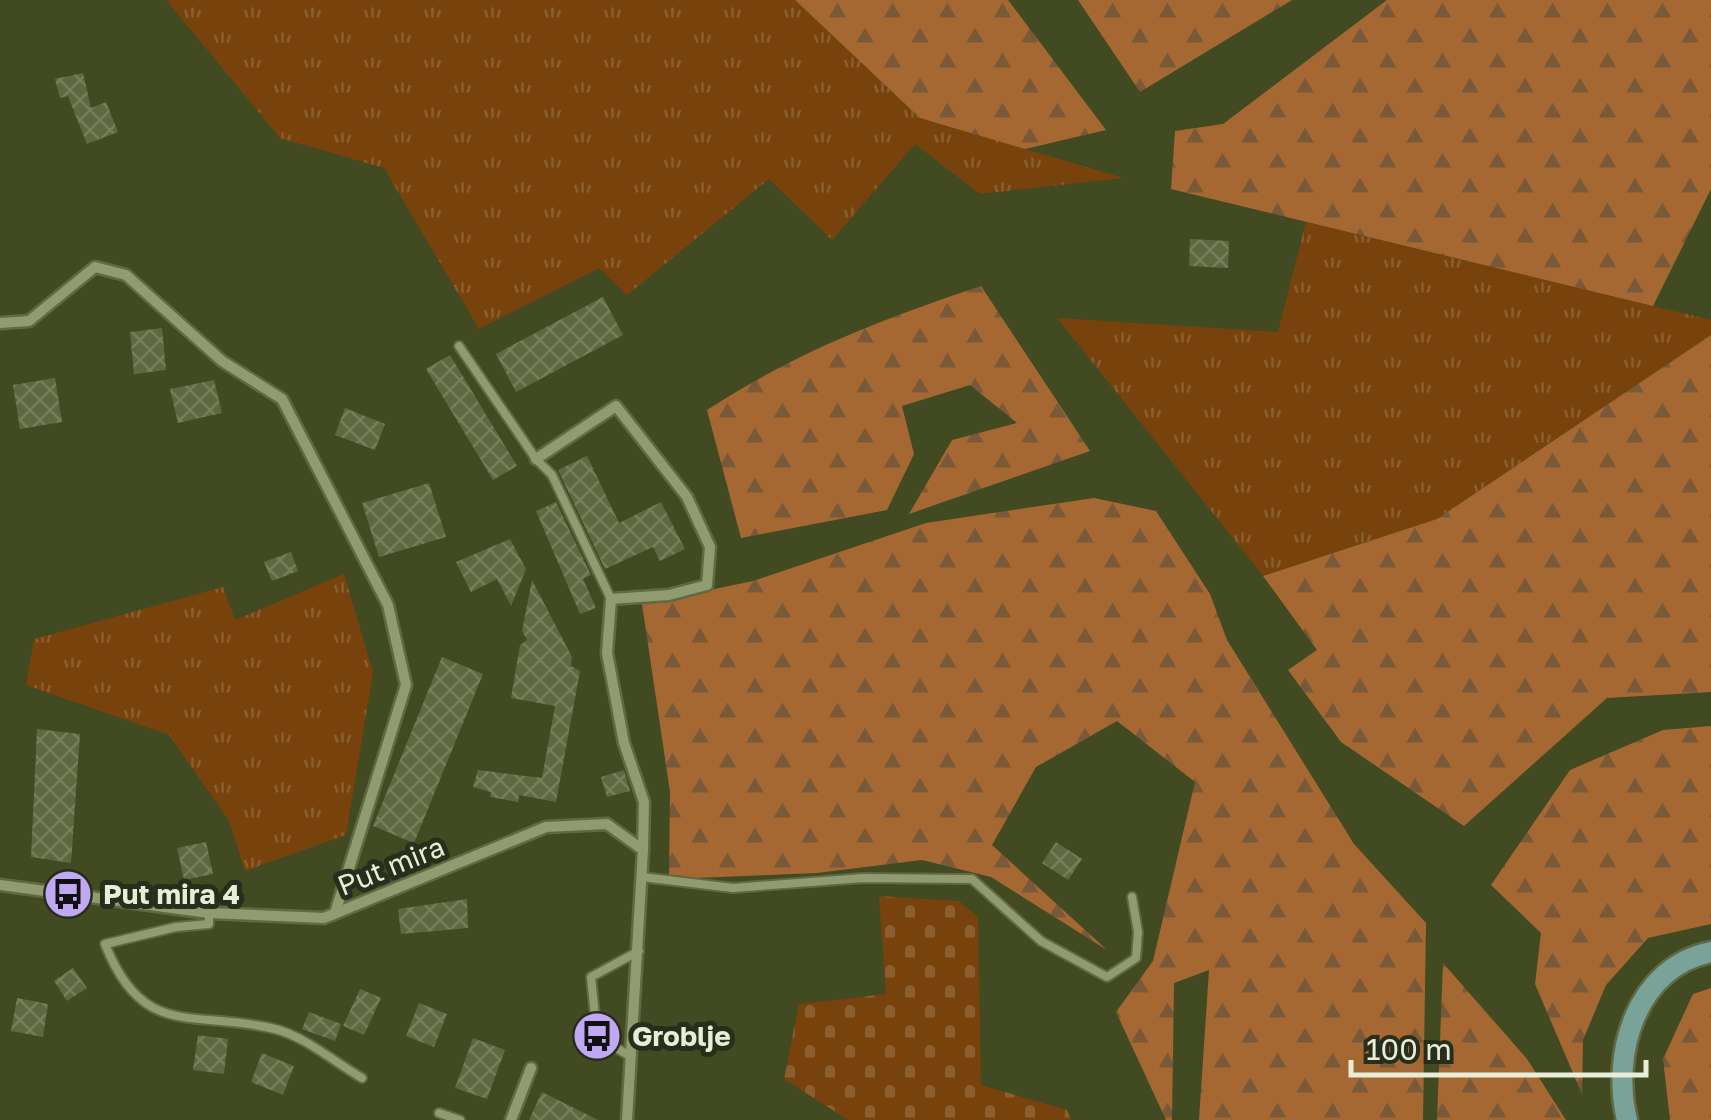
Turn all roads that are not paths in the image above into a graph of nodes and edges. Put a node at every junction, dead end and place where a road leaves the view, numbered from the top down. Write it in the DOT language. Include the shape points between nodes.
graph roads {
  1 [pos="0,323"];
  2 [pos="459,346"];
  3 [pos="536,458"];
  4 [pos="611,599"];
  5 [pos="643,850"];
  6 [pos="642,877"];
  7 [pos="0,885"];
  8 [pos="1132,897"];
  9 [pos="209,912"];
  10 [pos="335,913"];
  11 [pos="640,950"];
  12 [pos="1711,952"];
  13 [pos="628,1055"];
  14 [pos="531,1068"];
  15 [pos="362,1078"];
  16 [pos="439,1113"];
  17 [pos="460,1120"];
  18 [pos="511,1120"];
  19 [pos="627,1120"];
  20 [pos="1627,1120"];
  1 -- 10 [label="street" via="29,321 96,266 126,275 222,361 282,399 388,605 406,684"];
  2 -- 3 [label="lane"];
  3 -- 4 [label="lane" via="552,475"];
  3 -- 4 [label="street" via="616,406 687,497 710,547 707,585"];
  4 -- 5 [label="street" via="607,653 624,743 644,802"];
  5 -- 6 [label="street"];
  5 -- 10 [label="street, Put mira" via="607,824 546,826"];
  6 -- 8 [label="lane" via="734,888 863,878 972,879 1042,941 1107,977 1136,958"];
  6 -- 11 [label="street"];
  7 -- 9 [label="street, Put mira"];
  9 -- 10 [label="street, Put mira" via="324,918"];
  9 -- 15 [label="lane" via="209,924 105,944 119,979 165,1016 277,1029"];
  11 -- 13 [label="street"];
  11 -- 13 [label="lane" via="591,977 597,1036"];
  12 -- 20 [label="main road" via="1665,974 1640,1004 1622,1070"];
  13 -- 19 [label="street"];
  14 -- 18 [label="street"];
  16 -- 17 [label="lane"];
}
